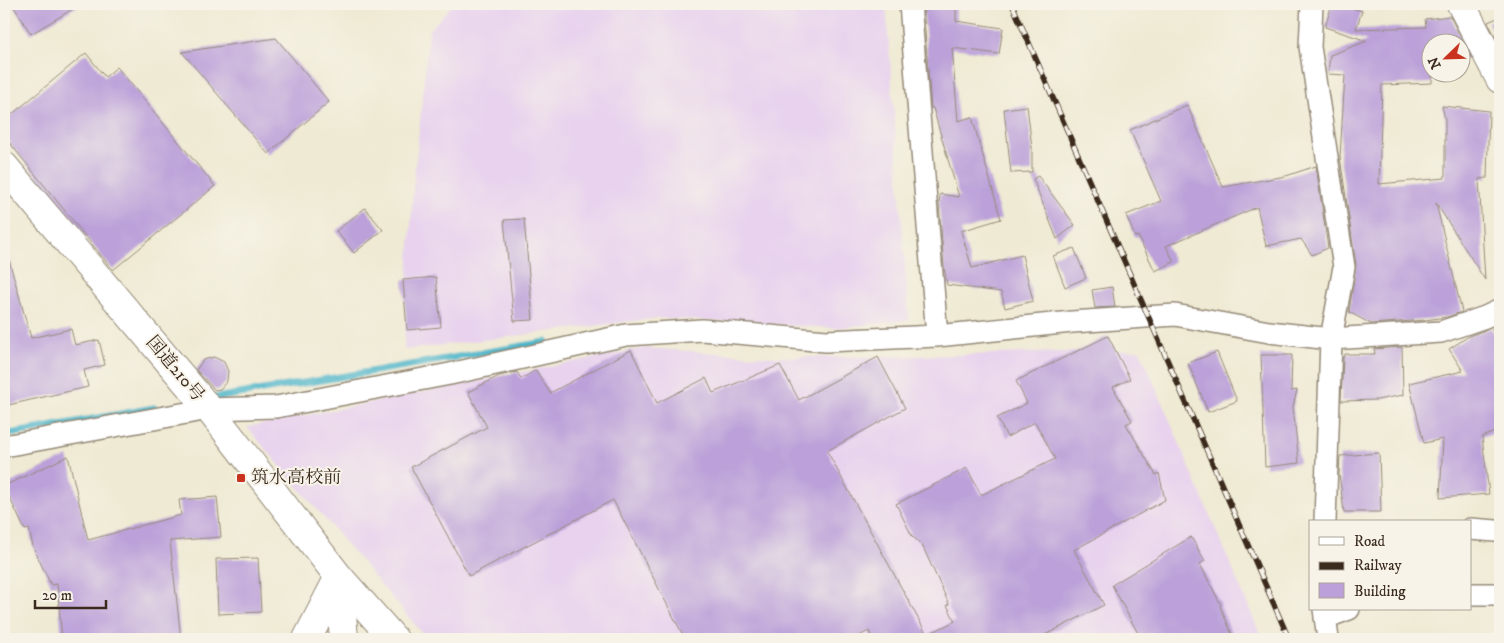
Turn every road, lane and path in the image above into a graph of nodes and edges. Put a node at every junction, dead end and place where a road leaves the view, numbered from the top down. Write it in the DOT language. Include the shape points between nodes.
graph roads {
  1 [pos="910,4"];
  2 [pos="1312,4"];
  3 [pos="1460,4"];
  4 [pos="1500,79"];
  5 [pos="4,166"];
  6 [pos="1500,310"];
  7 [pos="938,336"];
  8 [pos="1331,339"];
  9 [pos="209,410"];
  10 [pos="4,446"];
  11 [pos="1325,520"];
  12 [pos="1472,530"];
  13 [pos="1496,531"];
  14 [pos="340,577"];
  15 [pos="1472,594"];
  16 [pos="1500,594"];
  17 [pos="1344,610"];
  18 [pos="1324,614"];
  19 [pos="307,639"];
  20 [pos="344,639"];
  21 [pos="394,639"];
  22 [pos="1328,639"];
  1 -- 7 [label="street"];
  2 -- 8 [label="street" via="1310,47 1344,267"];
  3 -- 4 [label="main road"];
  5 -- 9 [label="main road, 国道210号"];
  6 -- 8 [label="street" via="1441,332"];
  7 -- 8 [label="street" via="1175,315 1268,332"];
  7 -- 9 [label="street" via="826,342 702,330 626,335 450,374 276,407"];
  8 -- 11 [label="street"];
  9 -- 10 [label="street"];
  9 -- 14 [label="main road, 国道210号"];
  12 -- 13 [label="street"];
  14 -- 19 [label="main road"];
  14 -- 20 [label="main road"];
  14 -- 21 [label="main road, 国道210号"];
  15 -- 16 [label="street"];
  17 -- 18 [label="street"];
  18 -- 22 [label="street"];
}
